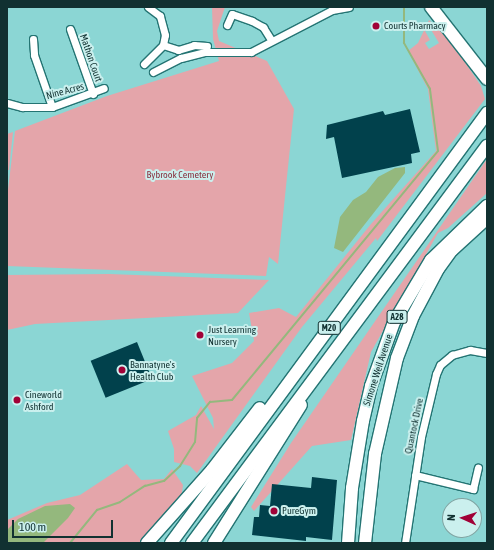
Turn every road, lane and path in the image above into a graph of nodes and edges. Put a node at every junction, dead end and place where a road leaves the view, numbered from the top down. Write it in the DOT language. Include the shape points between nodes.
graph roads {
  1 [pos="148,7"];
  2 [pos="349,7"];
  3 [pos="431,7"];
  4 [pos="437,7"];
  5 [pos="227,25"];
  6 [pos="70,29"];
  7 [pos="33,39"];
  8 [pos="271,40"];
  9 [pos="163,45"];
  10 [pos="207,46"];
  11 [pos="144,64"];
  12 [pos="153,72"];
  13 [pos="484,75"];
  14 [pos="104,88"];
  15 [pos="93,94"];
  16 [pos="7,103"];
  17 [pos="52,107"];
  18 [pos="487,113"];
  19 [pos="487,146"];
  20 [pos="487,206"];
  21 [pos="487,218"];
  22 [pos="487,353"];
  23 [pos="299,368"];
  24 [pos="308,387"];
  25 [pos="478,468"];
  26 [pos="415,475"];
  27 [pos="146,543"];
  28 [pos="171,543"];
  29 [pos="192,543"];
  30 [pos="214,543"];
  31 [pos="348,543"];
  32 [pos="365,543"];
  33 [pos="405,543"];
  1 -- 9 [label="street" via="160,16 164,25"];
  2 -- 8 [label="street" via="332,10"];
  3 -- 13 [label="highway"];
  4 -- 13 [label="highway" via="478,62"];
  5 -- 8 [label="street" via="232,14 263,27"];
  6 -- 15 [label="street, Mathon Court"];
  7 -- 17 [label="street" via="34,55"];
  8 -- 12 [label="street" via="251,52 205,52 181,58"];
  9 -- 10 [label="street" via="178,50 194,45"];
  9 -- 11 [label="street"];
  14 -- 15 [label="street, Nine Acres"];
  15 -- 17 [label="street, Nine Acres"];
  16 -- 17 [label="street, Nine Acres" via="22,107"];
  18 -- 23 [label="highway, M20"];
  19 -- 24 [label="highway, M20"];
  20 -- 31 [label="highway, Simone Weil Avenue / A28" via="431,260 394,322 371,386 363,421 352,488"];
  21 -- 32 [label="highway, Simone Weil Avenue / A28" via="452,250 438,269 413,316 397,358 375,454"];
  22 -- 26 [label="street, Quantock Drive" via="460,352 440,365 422,430"];
  23 -- 27 [label="highway, M20" via="276,387 212,470"];
  23 -- 28 [label="highway, M20"];
  24 -- 29 [label="highway, M20"];
  24 -- 30 [label="highway, M20" via="297,415"];
  25 -- 26 [label="street" via="473,489"];
  26 -- 33 [label="street, Quantock Drive"];
}
